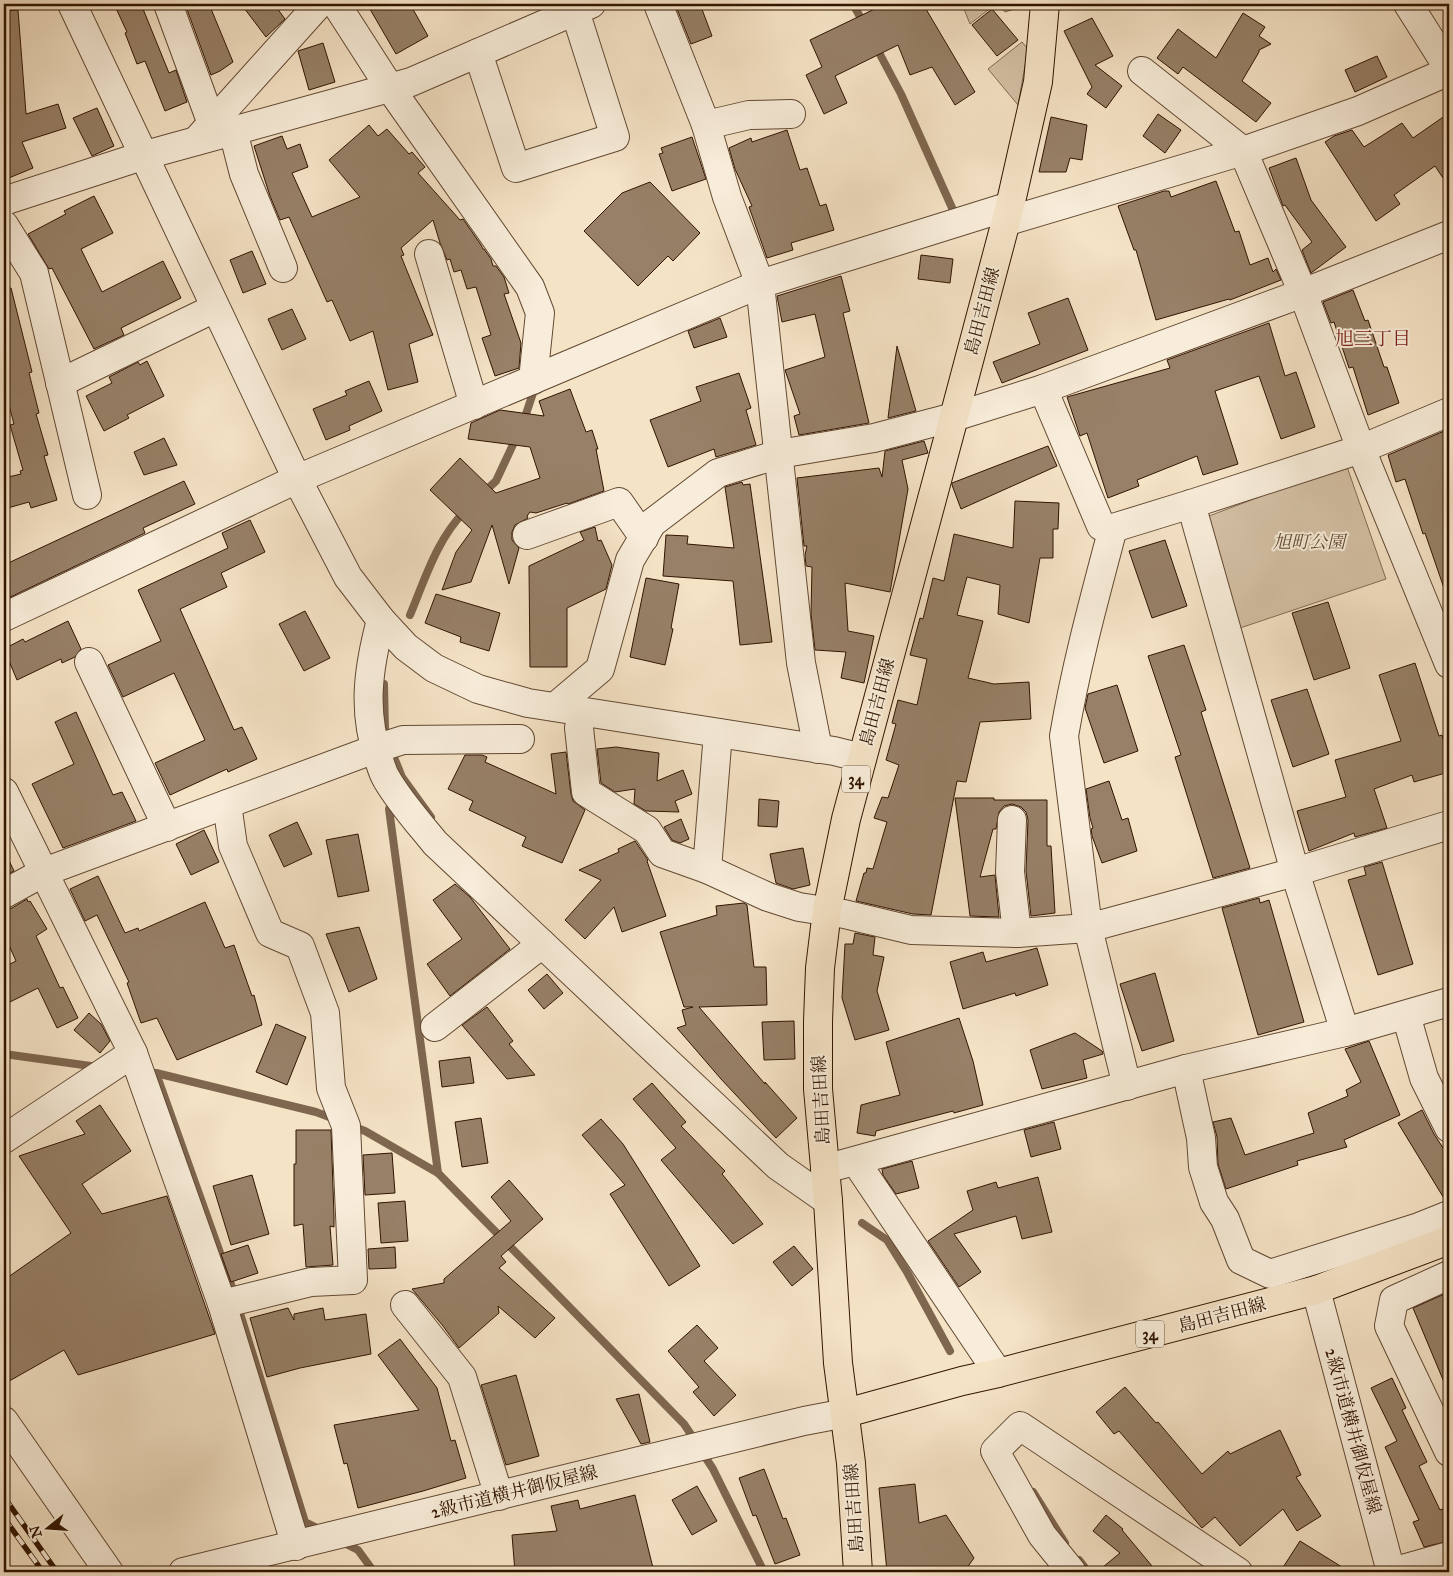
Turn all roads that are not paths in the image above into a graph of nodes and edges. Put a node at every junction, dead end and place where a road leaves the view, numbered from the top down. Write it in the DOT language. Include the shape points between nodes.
graph roads {
  1 [pos="72,4"];
  2 [pos="168,4"];
  3 [pos="319,4"];
  4 [pos="336,4"];
  5 [pos="658,4"];
  6 [pos="1045,4"];
  7 [pos="1408,4"];
  8 [pos="583,7"];
  9 [pos="478,53"];
  10 [pos="1449,70"];
  11 [pos="1142,71"];
  12 [pos="390,88"];
  13 [pos="791,114"];
  14 [pos="706,125"];
  15 [pos="214,132"];
  16 [pos="1243,151"];
  17 [pos="142,156"];
  18 [pos="4,202"];
  19 [pos="1007,214"];
  20 [pos="4,225"];
  21 [pos="1449,235"];
  22 [pos="429,254"];
  23 [pos="283,268"];
  24 [pos="760,284"];
  25 [pos="1304,293"];
  26 [pos="216,308"];
  27 [pos="533,380"];
  28 [pos="60,383"];
  29 [pos="1043,389"];
  30 [pos="474,405"];
  31 [pos="1449,412"];
  32 [pos="954,417"];
  33 [pos="1361,449"];
  34 [pos="779,454"];
  35 [pos="297,479"];
  36 [pos="87,495"];
  37 [pos="1191,504"];
  38 [pos="1113,528"];
  39 [pos="528,535"];
  40 [pos="644,538"];
  41 [pos="4,617"];
  42 [pos="381,620"];
  43 [pos="88,662"];
  44 [pos="1449,664"];
  45 [pos="555,707"];
  46 [pos="582,712"];
  47 [pos="718,733"];
  48 [pos="520,739"];
  49 [pos="375,749"];
  50 [pos="818,749"];
  51 [pos="862,758"];
  52 [pos="4,792"];
  53 [pos="227,804"];
  54 [pos="1012,820"];
  55 [pos="1449,825"];
  56 [pos="167,827"];
  57 [pos="707,869"];
  58 [pos="44,872"];
  59 [pos="1295,872"];
  60 [pos="4,894"];
  61 [pos="827,911"];
  62 [pos="1088,928"];
  63 [pos="1017,933"];
  64 [pos="542,944"];
  65 [pos="1449,1002"];
  66 [pos="1406,1015"];
  67 [pos="435,1027"];
  68 [pos="1345,1032"];
  69 [pos="133,1053"];
  70 [pos="1186,1069"];
  71 [pos="1127,1086"];
  72 [pos="1449,1128"];
  73 [pos="4,1139"];
  74 [pos="856,1162"];
  75 [pos="826,1169"];
  76 [pos="828,1201"];
  77 [pos="1449,1215"];
  78 [pos="1449,1240"];
  79 [pos="1449,1275"];
  80 [pos="1316,1290"];
  81 [pos="222,1304"];
  82 [pos="405,1305"];
  83 [pos="998,1373"];
  84 [pos="1439,1404"];
  85 [pos="846,1413"];
  86 [pos="4,1421"];
  87 [pos="1449,1452"];
  88 [pos="499,1496"];
  89 [pos="296,1546"];
  90 [pos="1449,1556"];
  91 [pos="109,1572"];
  92 [pos="183,1572"];
  93 [pos="858,1572"];
  94 [pos="1072,1572"];
  95 [pos="1238,1572"];
  96 [pos="1391,1572"];
  1 -- 17 [label="street"];
  2 -- 15 [label="street"];
  3 -- 15 [label="street"];
  4 -- 12 [label="street"];
  5 -- 14 [label="street"];
  6 -- 19 [label="main road, 島田吉田線 / 34" via="1038,82"];
  7 -- 10 [label="street"];
  8 -- 9 [label="street"];
  8 -- 9 [label="street" via="615,137 516,168"];
  9 -- 12 [label="street"];
  10 -- 16 [label="street" via="1358,111"];
  11 -- 16 [label="street"];
  12 -- 15 [label="street"];
  12 -- 27 [label="street" via="530,287 540,313"];
  13 -- 14 [label="street" via="749,115"];
  14 -- 24 [label="street" via="727,197"];
  15 -- 17 [label="street"];
  15 -- 23 [label="street" via="244,174"];
  16 -- 19 [label="street"];
  16 -- 25 [label="street"];
  17 -- 18 [label="street"];
  17 -- 26 [label="street"];
  19 -- 24 [label="street"];
  19 -- 32 [label="main road, 島田吉田線 / 34"];
  20 -- 28 [label="street" via="34,273"];
  21 -- 25 [label="street"];
  22 -- 30 [label="street"];
  24 -- 27 [label="street"];
  24 -- 34 [label="street"];
  25 -- 29 [label="street"];
  25 -- 33 [label="street"];
  26 -- 28 [label="street"];
  26 -- 35 [label="street"];
  27 -- 30 [label="street"];
  28 -- 36 [label="street"];
  29 -- 32 [label="street"];
  29 -- 38 [label="street" via="1101,526"];
  30 -- 35 [label="street"];
  31 -- 33 [label="street"];
  32 -- 34 [label="street" via="874,438"];
  32 -- 51 [label="main road, 島田吉田線 / 34"];
  33 -- 37 [label="street"];
  33 -- 44 [label="street"];
  34 -- 40 [label="street" via="718,472 652,523"];
  34 -- 50 [label="street" via="801,663"];
  35 -- 41 [label="street"];
  35 -- 42 [label="street" via="348,578"];
  37 -- 38 [label="street"];
  37 -- 59 [label="street"];
  38 -- 62 [label="street" via="1064,736"];
  39 -- 40 [label="street" via="619,502"];
  40 -- 45 [label="street" via="630,560 600,669"];
  42 -- 45 [label="street" via="406,647 434,668 478,689"];
  42 -- 49 [label="street" via="369,685 368,713"];
  43 -- 56 [label="street"];
  45 -- 46 [label="street"];
  46 -- 47 [label="street"];
  46 -- 57 [label="street" via="579,728 586,792 647,830 662,853"];
  47 -- 50 [label="street"];
  47 -- 57 [label="street"];
  48 -- 49 [label="street" via="402,740"];
  49 -- 53 [label="street"];
  49 -- 64 [label="street" via="386,777 435,843"];
  50 -- 51 [label="street"];
  51 -- 61 [label="main road, 島田吉田線 / 34"];
  52 -- 58 [label="street"];
  53 -- 56 [label="street"];
  53 -- 81 [label="street" via="233,846 270,933 300,946 325,1013 331,1088 346,1126 353,1280 311,1282"];
  54 -- 63 [label="street" via="1010,872"];
  55 -- 59 [label="street"];
  56 -- 58 [label="street"];
  57 -- 61 [label="street" via="768,897"];
  58 -- 60 [label="street"];
  58 -- 69 [label="street"];
  59 -- 62 [label="street"];
  59 -- 68 [label="street"];
  61 -- 63 [label="street" via="911,930"];
  61 -- 75 [label="main road, 島田吉田線 / 34" via="818,1021 818,1089"];
  62 -- 63 [label="street"];
  62 -- 71 [label="street"];
  64 -- 67 [label="street"];
  64 -- 76 [label="street" via="778,1166"];
  65 -- 66 [label="street"];
  66 -- 68 [label="street"];
  66 -- 72 [label="street" via="1424,1078"];
  68 -- 70 [label="street"];
  69 -- 73 [label="street"];
  69 -- 81 [label="street"];
  70 -- 71 [label="street"];
  70 -- 77 [label="street" via="1201,1138 1203,1167 1214,1202 1225,1219 1241,1260 1270,1274"];
  71 -- 74 [label="street"];
  74 -- 75 [label="street"];
  74 -- 83 [label="street"];
  75 -- 76 [label="main road, 島田吉田線 / 34"];
  76 -- 85 [label="main road, 島田吉田線 / 34" via="838,1363"];
  78 -- 80 [label="main road, 島田吉田線 / 34"];
  79 -- 84 [label="street" via="1394,1300 1389,1326"];
  80 -- 83 [label="main road, 島田吉田線 / 34"];
  80 -- 96 [label="street, 2級市道横井御仮屋線"];
  81 -- 89 [label="street"];
  82 -- 88 [label="street" via="462,1377"];
  83 -- 85 [label="main road, 島田吉田線 / 34"];
  84 -- 87 [label="street"];
  85 -- 88 [label="street, 2級市道横井御仮屋線"];
  85 -- 93 [label="main road, 島田吉田線 / 34"];
  86 -- 91 [label="street"];
  88 -- 89 [label="street, 2級市道横井御仮屋線"];
  89 -- 92 [label="street, 2級市道横井御仮屋線"];
  90 -- 96 [label="street"];
  94 -- 95 [label="street" via="1042,1535 995,1451 1020,1426"];
}
